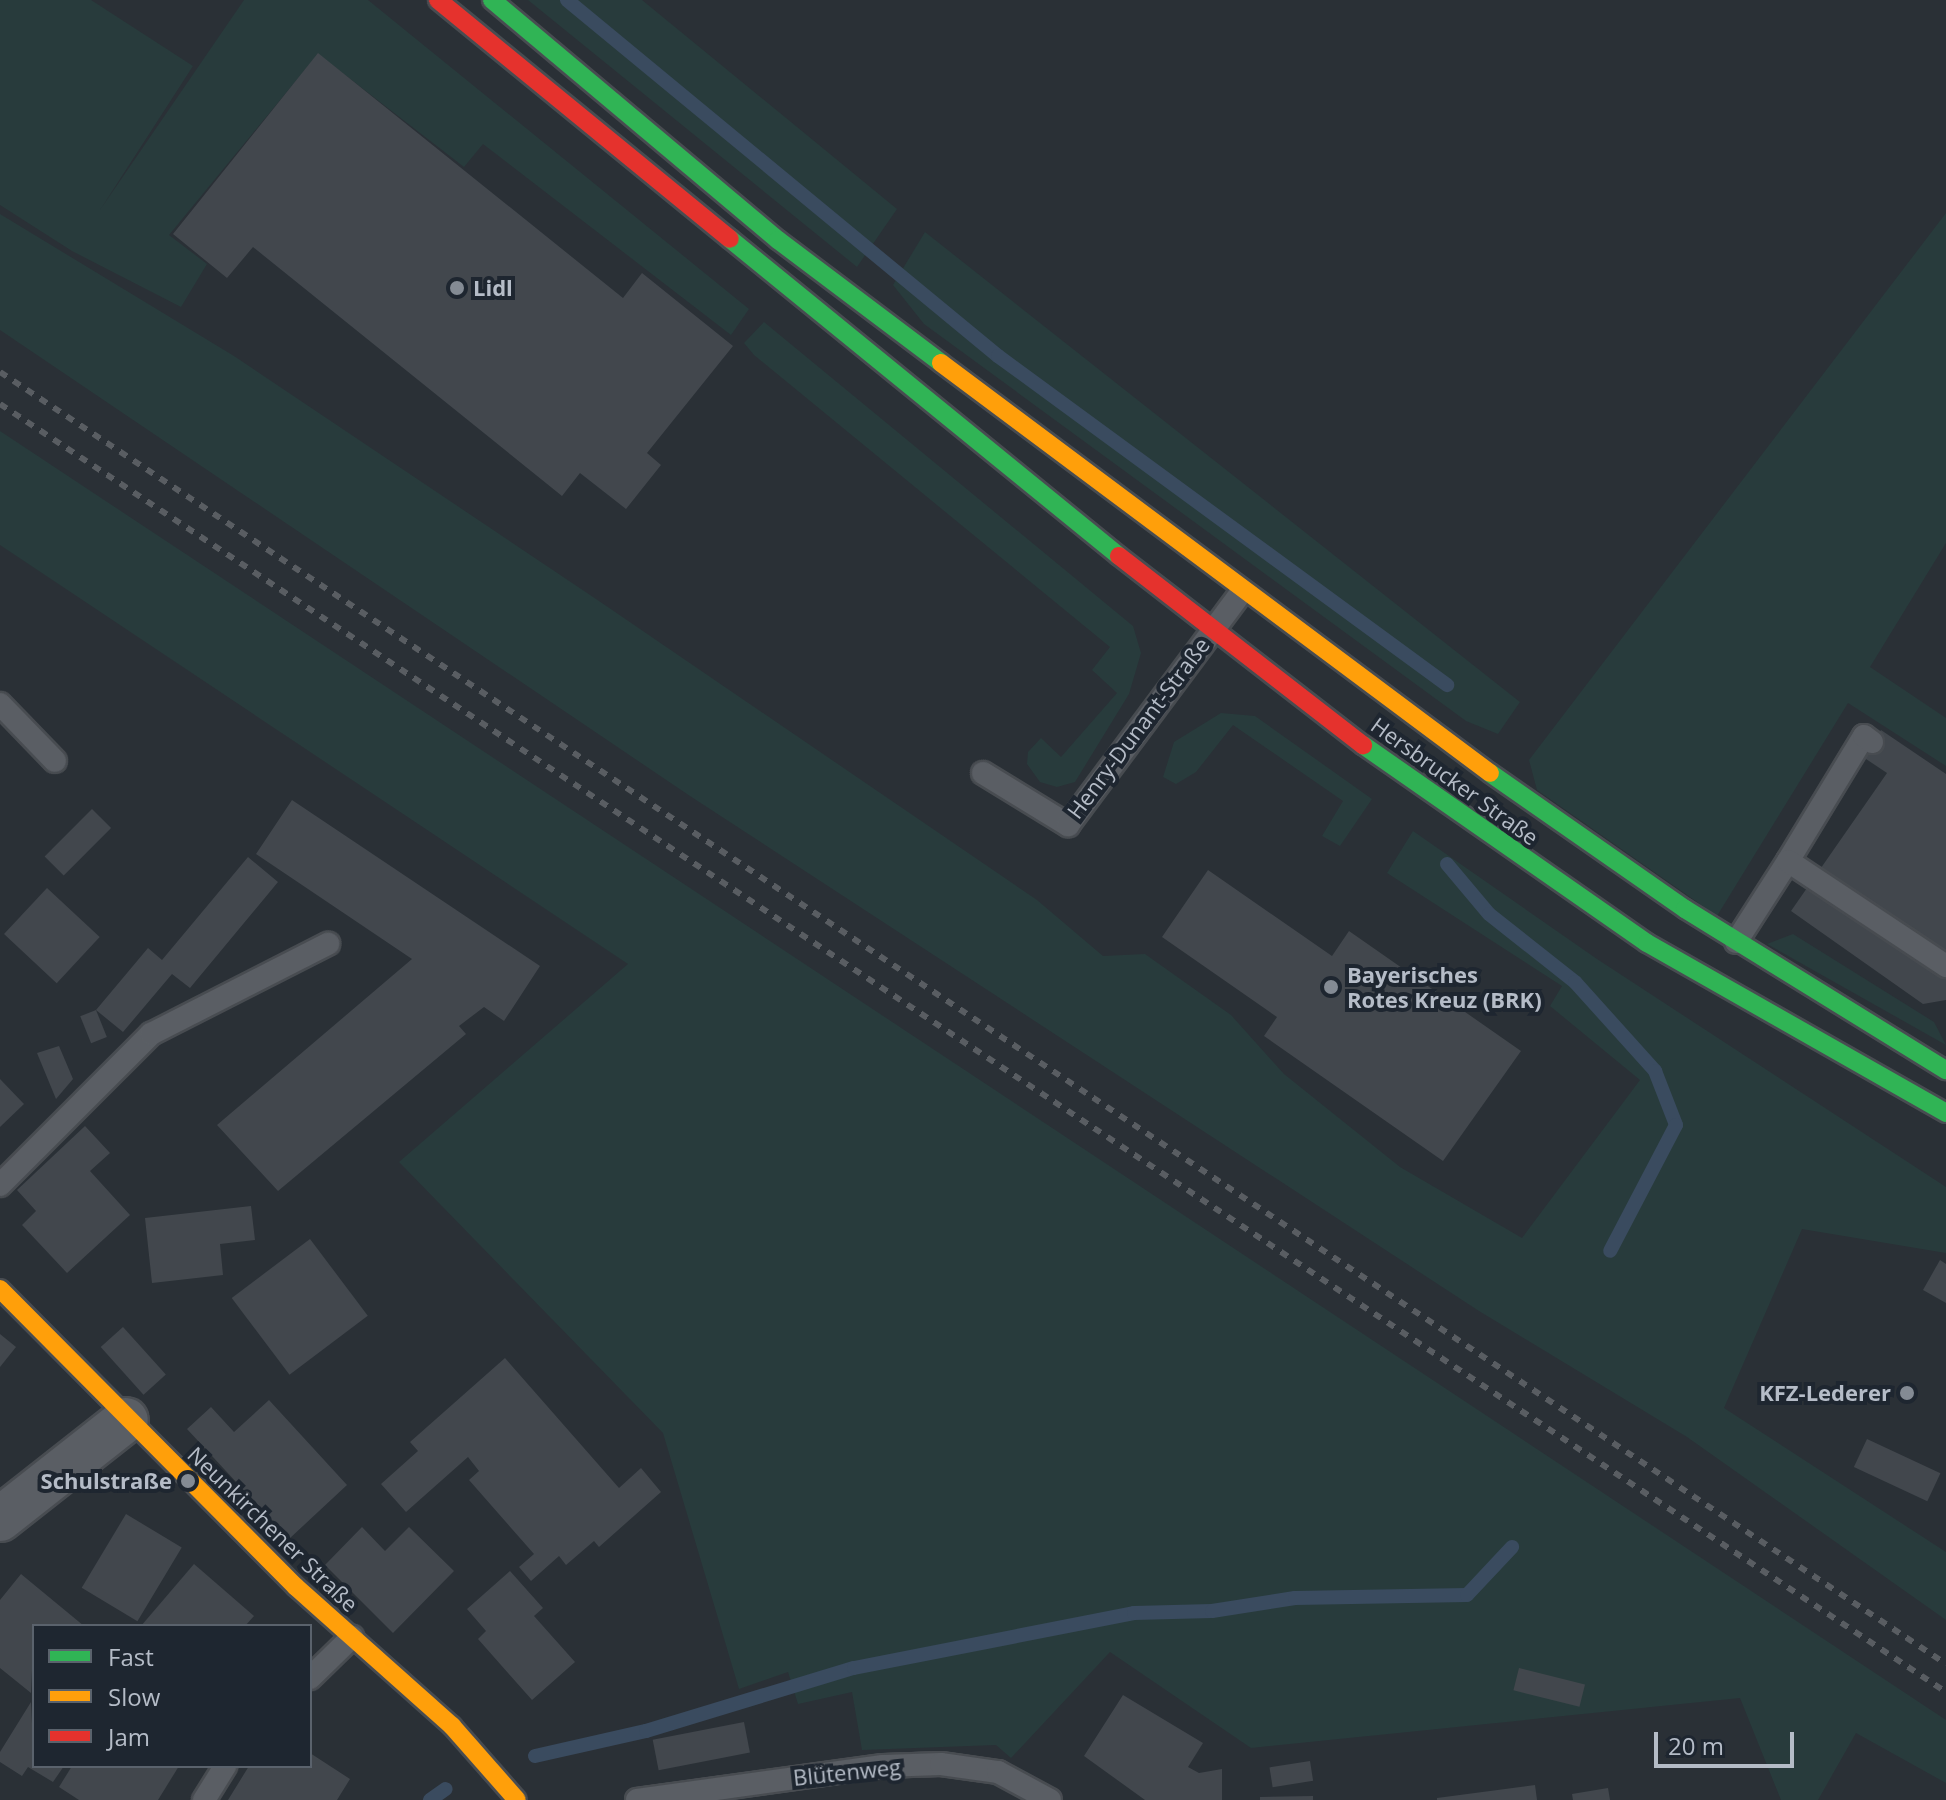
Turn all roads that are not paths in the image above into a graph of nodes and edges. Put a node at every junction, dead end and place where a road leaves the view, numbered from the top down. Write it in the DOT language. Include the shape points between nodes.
graph roads {
  1 [pos="438,0"];
  2 [pos="492,0"];
  3 [pos="1241,593"];
  4 [pos="1211,631"];
  5 [pos="0,704"];
  6 [pos="1872,742"];
  7 [pos="55,761"];
  8 [pos="983,773"];
  9 [pos="1788,861"];
  10 [pos="1736,942"];
  11 [pos="328,944"];
  12 [pos="1946,966"];
  13 [pos="1946,1070"];
  14 [pos="1946,1113"];
  15 [pos="0,1185"];
  16 [pos="0,1289"];
  17 [pos="126,1420"];
  18 [pos="0,1519"];
  19 [pos="352,1637"];
  20 [pos="312,1676"];
  21 [pos="224,1768"];
  22 [pos="204,1800"];
  23 [pos="517,1800"];
  24 [pos="637,1800"];
  25 [pos="1050,1800"];
  1 -- 4 [label="main road, Hersbrucker Straße"];
  2 -- 3 [label="main road, Hersbrucker Straße" via="778,240"];
  3 -- 4 [label="lane, Henry-Dunant-Straße"];
  3 -- 10 [label="main road, Hersbrucker Straße" via="1392,705"];
  4 -- 8 [label="lane, Henry-Dunant-Straße" via="1068,825"];
  4 -- 14 [label="main road, Hersbrucker Straße" via="1504,848 1647,943"];
  5 -- 7 [label="lane"];
  6 -- 9 [label="lane" via="1864,736"];
  9 -- 10 [label="lane"];
  9 -- 12 [label="lane"];
  10 -- 13 [label="main road, Hersbrucker Straße"];
  11 -- 15 [label="lane" via="151,1034"];
  16 -- 17 [label="main road, Neunkirchener Straße"];
  17 -- 18 [label="street"];
  17 -- 19 [label="main road, Neunkirchener Straße"];
  19 -- 20 [label="lane"];
  19 -- 23 [label="main road, Neunkirchener Straße" via="452,1726"];
  21 -- 22 [label="lane"];
  24 -- 25 [label="lane, Blütenweg" via="883,1766 941,1764 998,1772"];
}
